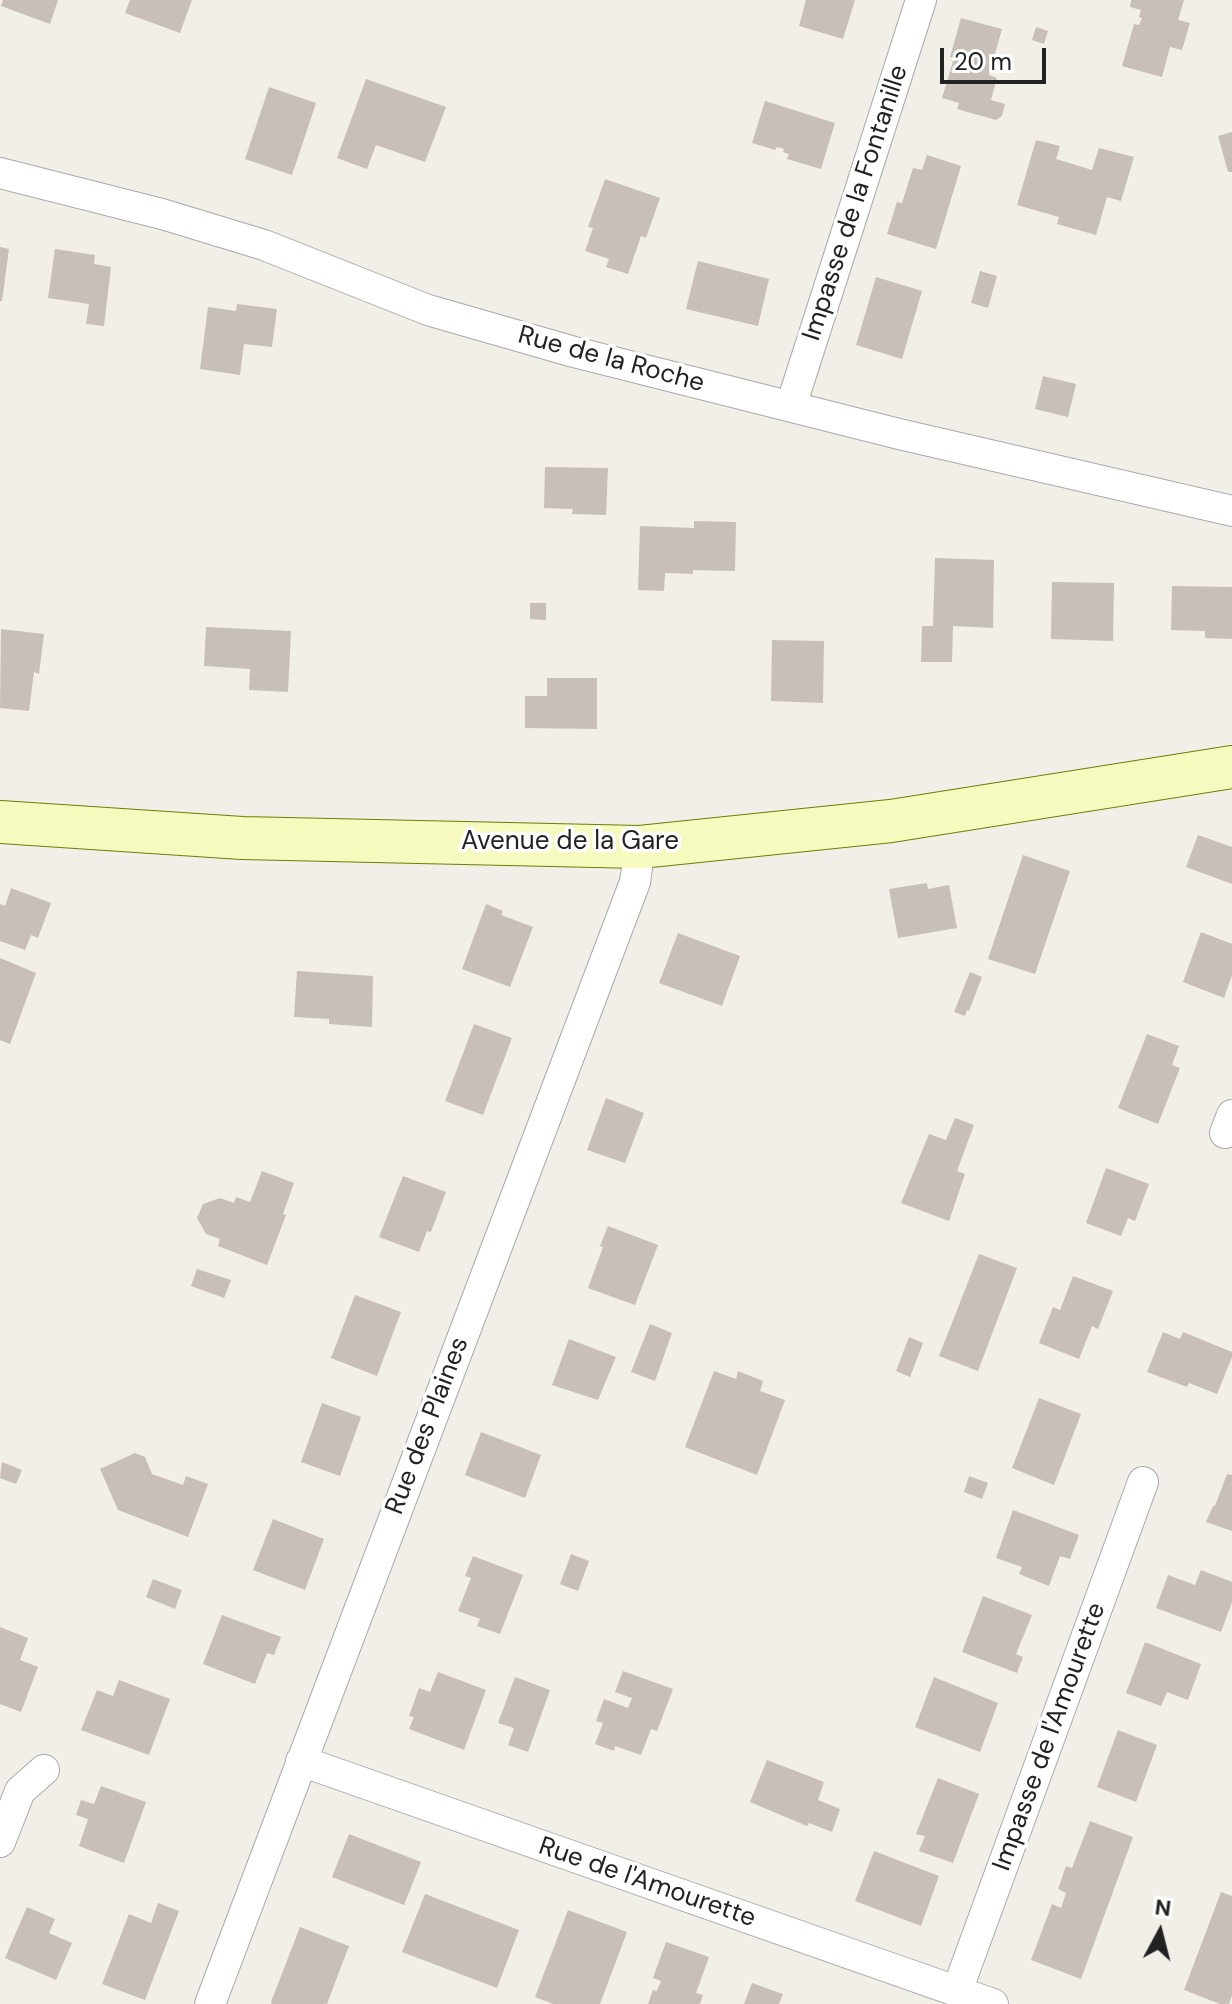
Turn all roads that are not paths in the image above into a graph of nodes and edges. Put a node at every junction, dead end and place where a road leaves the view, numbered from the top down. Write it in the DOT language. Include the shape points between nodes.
graph roads {
  1 [pos="921,0"];
  2 [pos="0,173"];
  3 [pos="791,406"];
  4 [pos="1232,511"];
  5 [pos="1232,767"];
  6 [pos="0,822"];
  7 [pos="640,847"];
  8 [pos="1143,1482"];
  9 [pos="301,1761"];
  10 [pos="44,1770"];
  11 [pos="0,1842"];
  12 [pos="957,1991"];
  13 [pos="210,2004"];
  14 [pos="993,2004"];
  1 -- 3 [label="street, Impasse de la Fontanille"];
  2 -- 3 [label="street, Rue de la Roche" via="264,245 428,310"];
  3 -- 4 [label="street, Rue de la Roche"];
  5 -- 7 [label="street, Avenue de la Gare" via="891,821"];
  6 -- 7 [label="street, Avenue de la Gare" via="242,838"];
  7 -- 9 [label="street, Rue des Plaines" via="635,882"];
  8 -- 12 [label="street, Impasse de l'Amourette"];
  9 -- 12 [label="street, Rue de l'Amourette"];
  9 -- 13 [label="street, Rue des Plaines"];
  10 -- 11 [label="street" via="20,1791"];
  12 -- 14 [label="street, Rue de l'Amourette"];
}
